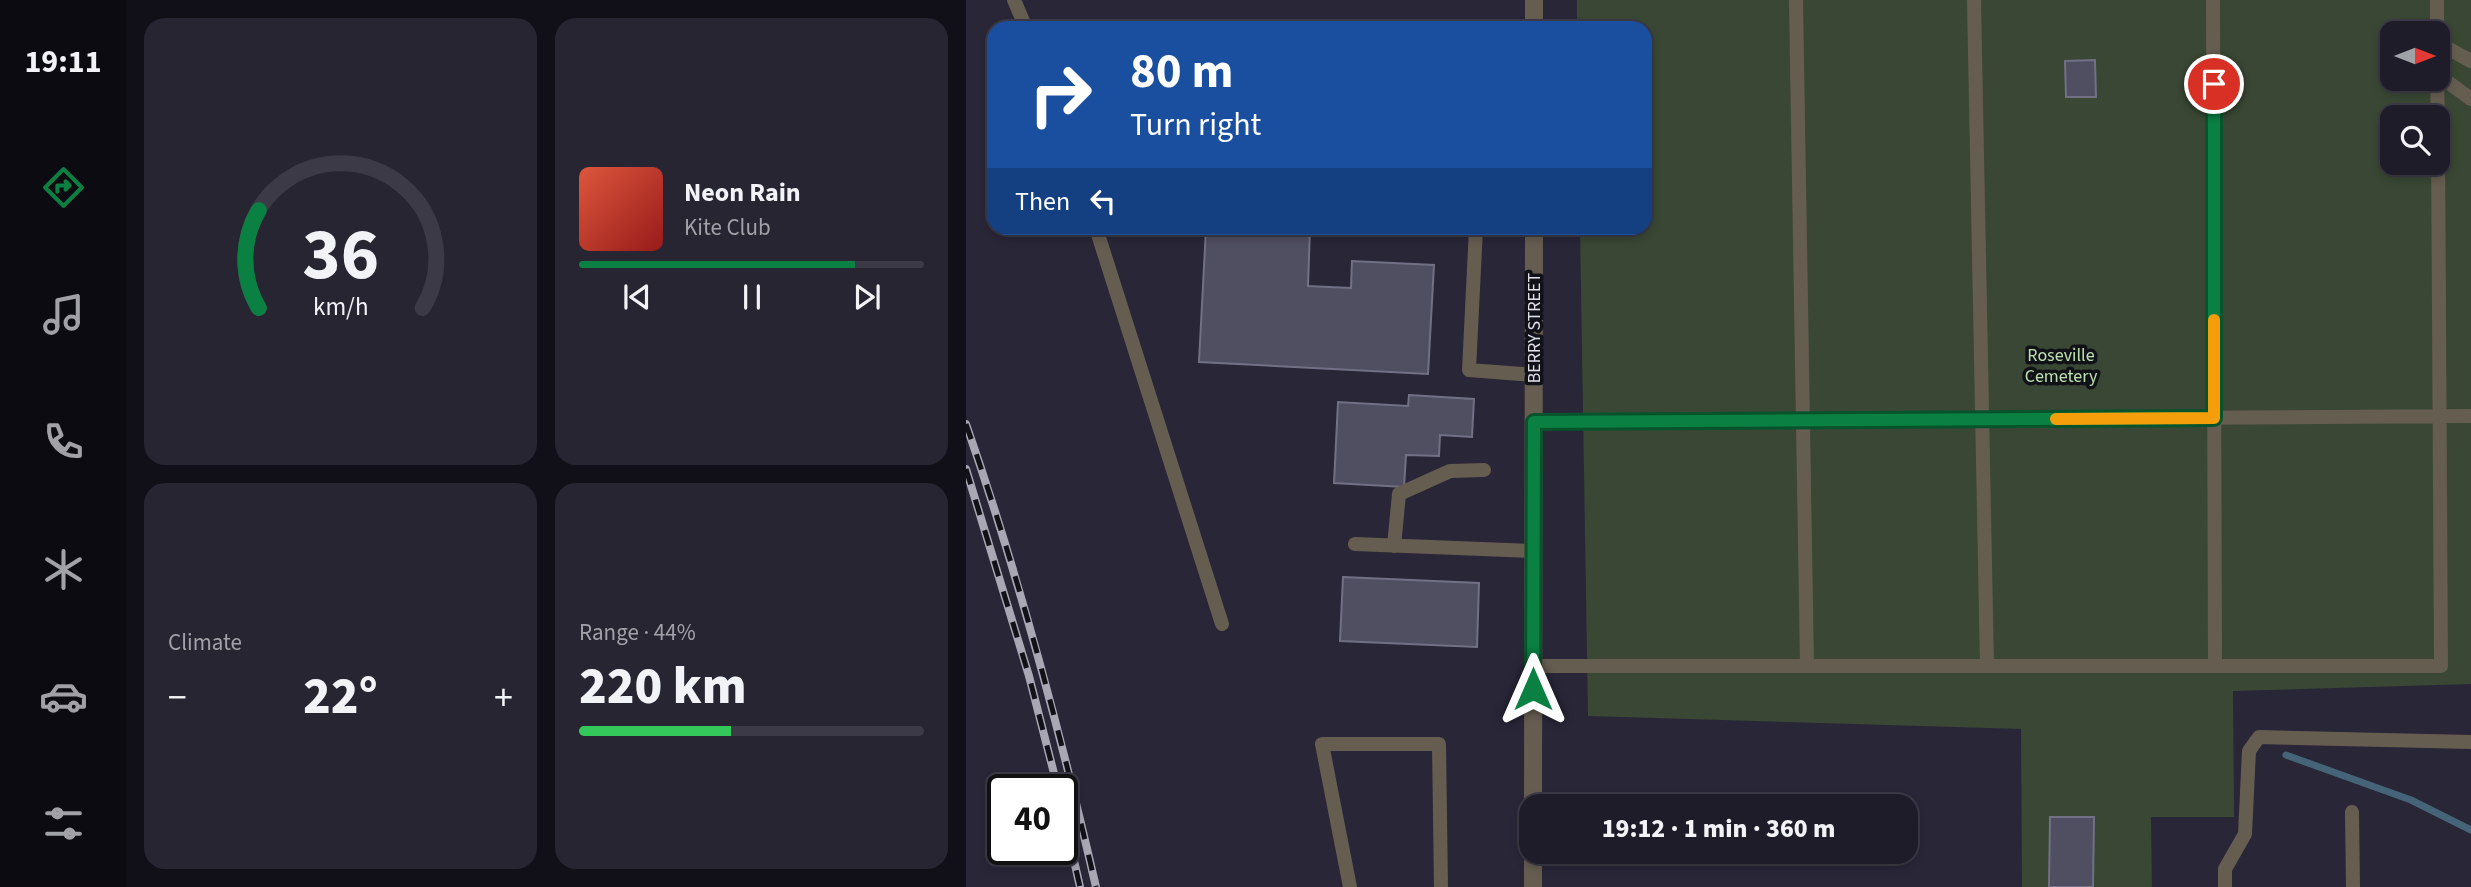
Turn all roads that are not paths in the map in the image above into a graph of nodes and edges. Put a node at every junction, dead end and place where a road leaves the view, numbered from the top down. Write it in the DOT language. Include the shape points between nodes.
graph roads {
  1 [pos="1014,0"];
  2 [pos="1534,0"];
  3 [pos="1796,0"];
  4 [pos="1974,0"];
  5 [pos="2213,0"];
  6 [pos="2437,0"];
  7 [pos="1023,21"];
  8 [pos="1532,21"];
  9 [pos="2437,21"];
  10 [pos="2450,50"];
  11 [pos="2471,61"];
  12 [pos="2450,85"];
  13 [pos="2471,99"];
  14 [pos="2438,175"];
  15 [pos="1098,235"];
  16 [pos="1476,235"];
  17 [pos="1534,235"];
  18 [pos="1534,374"];
  19 [pos="2439,416"];
  20 [pos="2471,416"];
  21 [pos="2214,418"];
  22 [pos="1982,419"];
  23 [pos="1803,420"];
  24 [pos="1534,422"];
  25 [pos="1484,470"];
  26 [pos="1355,544"];
  27 [pos="1394,546"];
  28 [pos="1534,551"];
  29 [pos="1222,624"];
  30 [pos="1533,666"];
  31 [pos="1807,666"];
  32 [pos="1987,666"];
  33 [pos="2215,666"];
  34 [pos="2471,742"];
  35 [pos="1533,794"];
  36 [pos="2352,812"];
  37 [pos="1533,864"];
  38 [pos="1350,887"];
  39 [pos="1441,887"];
  40 [pos="1533,887"];
  41 [pos="2225,887"];
  42 [pos="2353,887"];
  1 -- 7 [label="lane"];
  2 -- 8 [label="street"];
  3 -- 23 [label="lane"];
  4 -- 22 [label="lane"];
  5 -- 21 [label="lane"];
  6 -- 9 [label="lane"];
  10 -- 11 [label="lane"];
  12 -- 13 [label="lane"];
  14 -- 19 [label="lane"];
  15 -- 29 [label="lane"];
  16 -- 18 [label="lane" via="1469,370"];
  17 -- 18 [label="street, BERRY STREET"];
  18 -- 24 [label="street, BERRY STREET"];
  19 -- 20 [label="lane"];
  19 -- 21 [label="lane"];
  19 -- 33 [label="lane" via="2441,667"];
  21 -- 22 [label="lane"];
  21 -- 33 [label="lane"];
  22 -- 23 [label="lane"];
  22 -- 32 [label="lane"];
  23 -- 24 [label="lane"];
  23 -- 31 [label="lane"];
  24 -- 28 [label="street, BERRY STREET"];
  25 -- 27 [label="lane" via="1450,471 1399,494"];
  26 -- 27 [label="lane"];
  27 -- 28 [label="lane"];
  28 -- 30 [label="street, BERRY STREET"];
  30 -- 31 [label="lane"];
  30 -- 35 [label="street, BERRY STREET"];
  31 -- 32 [label="lane"];
  32 -- 33 [label="lane"];
  34 -- 41 [label="lane" via="2259,737 2249,751 2245,834 2225,869"];
  36 -- 42 [label="lane"];
  37 -- 40 [label="street"];
  38 -- 39 [label="lane" via="1322,744 1438,744"];
}
